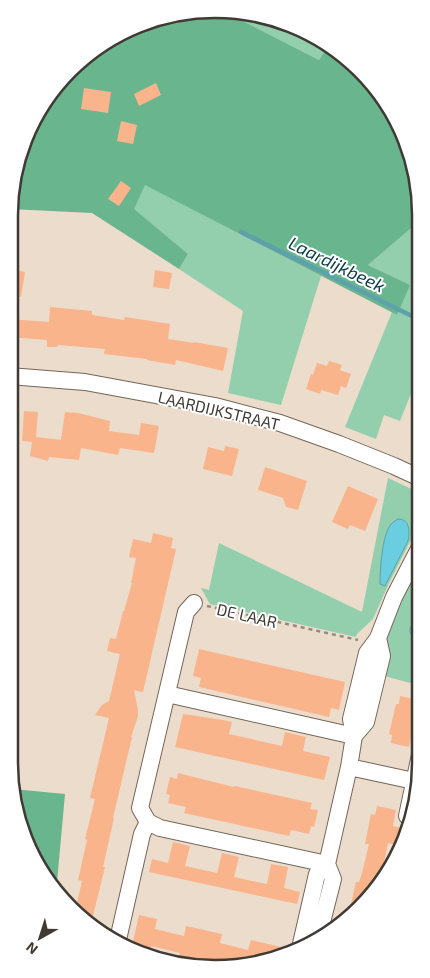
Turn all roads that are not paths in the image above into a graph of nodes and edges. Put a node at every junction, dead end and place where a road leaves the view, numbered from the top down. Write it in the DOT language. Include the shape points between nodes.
graph roads {
  1 [pos="18,377"];
  2 [pos="412,474"];
  3 [pos="412,562"];
  4 [pos="194,603"];
  5 [pos="167,694"];
  6 [pos="354,736"];
  7 [pos="349,766"];
  8 [pos="412,780"];
  9 [pos="148,822"];
  10 [pos="327,864"];
  11 [pos="320,930"];
  12 [pos="119,935"];
  13 [pos="302,940"];
  1 -- 2 [label="street, LAARDIJKSTRAAT" via="85,382 215,406 280,423"];
  3 -- 6 [label="street" via="378,638 367,653 351,719"];
  4 -- 5 [label="street, DE LAAR" via="186,612"];
  5 -- 6 [label="street"];
  5 -- 9 [label="street, DE LAAR" via="140,808"];
  6 -- 7 [label="street"];
  7 -- 8 [label="street"];
  7 -- 10 [label="street"];
  9 -- 10 [label="street" via="160,828"];
  9 -- 12 [label="street" via="142,834"];
  10 -- 11 [label="street" via="333,879"];
  10 -- 13 [label="street" via="317,874"];
}
